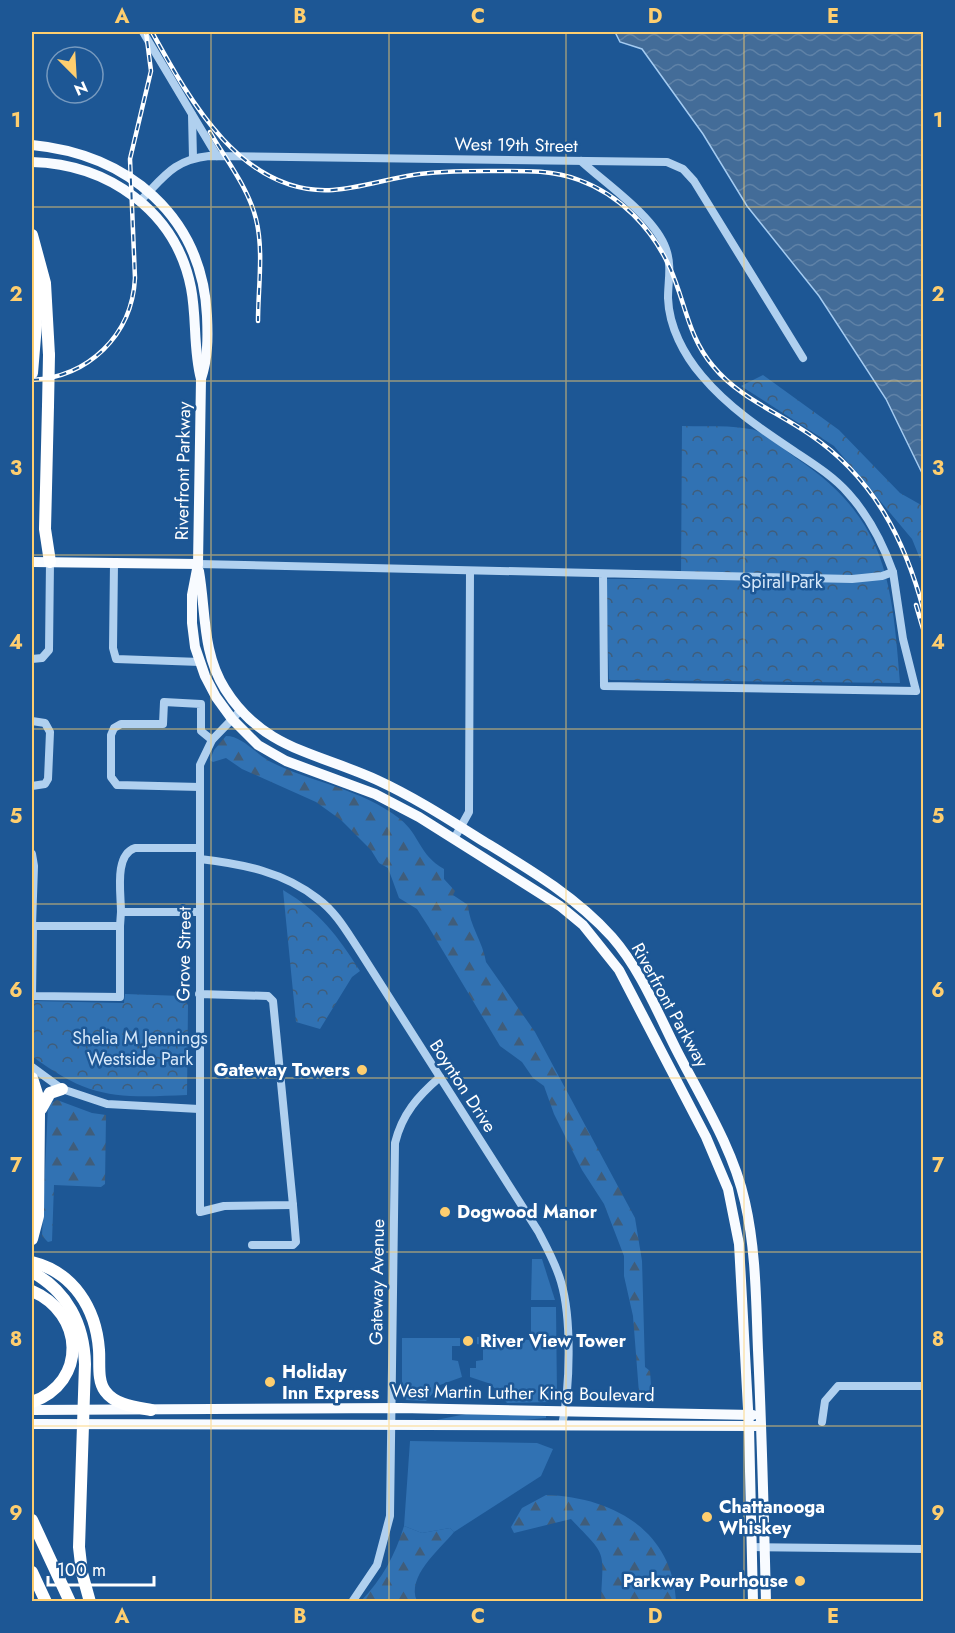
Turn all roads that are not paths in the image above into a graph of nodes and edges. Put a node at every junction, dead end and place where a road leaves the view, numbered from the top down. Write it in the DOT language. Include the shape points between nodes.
graph roads {
  1 [pos="143,32"];
  2 [pos="192,114"];
  3 [pos="32,146"];
  4 [pos="217,156"];
  5 [pos="193,158"];
  6 [pos="581,161"];
  7 [pos="32,162"];
  8 [pos="150,192"];
  9 [pos="140,201"];
  10 [pos="32,235"];
  11 [pos="32,253"];
  12 [pos="803,358"];
  13 [pos="32,373"];
  14 [pos="201,379"];
  15 [pos="32,562"];
  16 [pos="50,562"];
  17 [pos="114,563"];
  18 [pos="198,564"];
  19 [pos="470,571"];
  20 [pos="892,572"];
  21 [pos="603,574"];
  22 [pos="32,659"];
  23 [pos="200,662"];
  24 [pos="241,710"];
  25 [pos="232,719"];
  26 [pos="32,721"];
  27 [pos="212,740"];
  28 [pos="32,786"];
  29 [pos="200,786"];
  30 [pos="460,827"];
  31 [pos="454,839"];
  32 [pos="200,848"];
  33 [pos="32,854"];
  34 [pos="200,859"];
  35 [pos="121,912"];
  36 [pos="200,912"];
  37 [pos="32,926"];
  38 [pos="120,926"];
  39 [pos="199,994"];
  40 [pos="32,996"];
  41 [pos="32,1068"];
  42 [pos="440,1077"];
  43 [pos="32,1078"];
  44 [pos="62,1089"];
  45 [pos="199,1109"];
  46 [pos="39,1114"];
  47 [pos="293,1205"];
  48 [pos="748,1218"];
  49 [pos="735,1219"];
  50 [pos="32,1239"];
  51 [pos="252,1245"];
  52 [pos="32,1262"];
  53 [pos="32,1272"];
  54 [pos="32,1291"];
  55 [pos="924,1386"];
  56 [pos="32,1402"];
  57 [pos="390,1408"];
  58 [pos="32,1410"];
  59 [pos="84,1410"];
  60 [pos="151,1410"];
  61 [pos="566,1411"];
  62 [pos="748,1414"];
  63 [pos="762,1422"];
  64 [pos="822,1422"];
  65 [pos="32,1424"];
  66 [pos="83,1424"];
  67 [pos="390,1426"];
  68 [pos="562,1426"];
  69 [pos="749,1427"];
  70 [pos="32,1520"];
  71 [pos="752,1547"];
  72 [pos="765,1548"];
  73 [pos="924,1549"];
  74 [pos="32,1572"];
  75 [pos="46,1602"];
  76 [pos="70,1602"];
  77 [pos="90,1602"];
  78 [pos="352,1602"];
  79 [pos="753,1602"];
  80 [pos="766,1602"];
  1 -- 2 [label="street"];
  2 -- 4 [label="street"];
  2 -- 5 [label="street"];
  3 -- 8 [label="main road, Riverfront Parkway" via="63,150 97,161"];
  4 -- 5 [label="street, West 19th Street"];
  4 -- 6 [label="street, West 19th Street"];
  5 -- 8 [label="street, West 19th Street" via="173,166"];
  6 -- 12 [label="street, West 19th Street" via="668,162 683,169"];
  6 -- 20 [label="street" via="642,216 665,246 670,261 671,317 678,338 701,375 748,419 847,491 879,538"];
  7 -- 9 [label="main road, Riverfront Parkway" via="69,166 93,174"];
  8 -- 9 [label="street, West 19th Street"];
  8 -- 14 [label="main road, Riverfront Parkway" via="180,228 201,276 208,357"];
  9 -- 14 [label="main road, Riverfront Parkway" via="170,234 185,267"];
  10 -- 16 [label="highway, bridge" via="45,283 49,356 45,529"];
  11 -- 13 [label="highway" via="36,307"];
  14 -- 18 [label="main road, Riverfront Parkway"];
  15 -- 16 [label="main road"];
  16 -- 17 [label="main road"];
  16 -- 22 [label="street" via="49,650 42,658"];
  17 -- 18 [label="main road"];
  17 -- 23 [label="street" via="116,659"];
  18 -- 19 [label="street"];
  18 -- 23 [label="main road, Riverfront Parkway" via="192,623"];
  18 -- 24 [label="main road, Riverfront Parkway" via="207,644 225,688"];
  19 -- 21 [label="street"];
  19 -- 30 [label="street" via="469,812"];
  20 -- 21 [label="street" via="852,579"];
  20 -- 21 [label="street" via="916,691 604,686"];
  23 -- 25 [label="main road, Riverfront Parkway" via="216,697"];
  24 -- 25 [label="street, Grove Street"];
  24 -- 30 [label="main road, Riverfront Parkway" via="274,739 375,779"];
  25 -- 27 [label="street, Grove Street"];
  25 -- 31 [label="main road, Riverfront Parkway" via="258,745 286,760 375,794"];
  26 -- 28 [label="street" via="45,723 50,732 48,778 45,784"];
  27 -- 29 [label="street, Grove Street" via="200,765"];
  27 -- 29 [label="street" via="201,731 201,704 164,702 163,724 121,724 111,735 111,777 117,785"];
  29 -- 32 [label="street, Grove Street"];
  30 -- 31 [label="street"];
  30 -- 48 [label="main road, Riverfront Parkway" via="559,889 583,907 614,940 646,991 723,1141 736,1171"];
  31 -- 49 [label="main road, Riverfront Parkway" via="560,906 603,947 637,1001 706,1137 728,1189"];
  32 -- 34 [label="street, Grove Street"];
  32 -- 35 [label="street" via="129,850 122,859"];
  33 -- 37 [label="street"];
  34 -- 36 [label="street, Grove Street"];
  34 -- 42 [label="street, Boynton Drive" via="237,863 274,874 319,899 339,920"];
  35 -- 36 [label="street"];
  35 -- 38 [label="street"];
  36 -- 39 [label="street, Grove Street"];
  37 -- 38 [label="street"];
  37 -- 40 [label="street"];
  38 -- 40 [label="street" via="120,997"];
  39 -- 45 [label="street, Grove Street"];
  39 -- 47 [label="street" via="268,996 273,1001"];
  41 -- 44 [label="street"];
  42 -- 57 [label="street, Gateway Avenue" via="407,1112 395,1143"];
  42 -- 61 [label="street, Boynton Drive" via="553,1259 566,1307"];
  43 -- 46 [label="highway"];
  44 -- 45 [label="street" via="106,1104"];
  44 -- 46 [label="highway" via="50,1093"];
  45 -- 47 [label="street, Grove Street" via="200,1212 224,1206"];
  46 -- 50 [label="highway" via="38,1216"];
  47 -- 51 [label="street" via="293,1245"];
  48 -- 49 [label="street"];
  48 -- 63 [label="main road, Riverfront Parkway"];
  49 -- 62 [label="main road, Riverfront Parkway"];
  52 -- 60 [label="highway" via="64,1276 88,1306 106,1392 122,1403"];
  53 -- 59 [label="highway" via="61,1294 77,1318 85,1351"];
  54 -- 56 [label="highway" via="58,1307 69,1325 74,1347 63,1379 51,1392"];
  55 -- 64 [label="street" via="838,1386 825,1401"];
  57 -- 60 [label="main road, West Martin Luther King Boulevard"];
  57 -- 61 [label="main road, West Martin Luther King Boulevard"];
  57 -- 67 [label="street, Gateway Avenue"];
  58 -- 59 [label="main road, West Martin Luther King Boulevard"];
  59 -- 60 [label="main road, West Martin Luther King Boulevard"];
  59 -- 66 [label="highway"];
  61 -- 62 [label="main road, West Martin Luther King Boulevard"];
  61 -- 68 [label="street, Boynton Drive"];
  62 -- 63 [label="main road, West Martin Luther King Boulevard"];
  62 -- 69 [label="main road, Riverfront Parkway"];
  63 -- 69 [label="main road, West Martin Luther King Boulevard"];
  63 -- 72 [label="main road, Riverfront Parkway"];
  65 -- 66 [label="main road, West Martin Luther King Boulevard"];
  66 -- 67 [label="main road, West Martin Luther King Boulevard"];
  66 -- 77 [label="highway" via="79,1547"];
  67 -- 68 [label="main road, West Martin Luther King Boulevard"];
  67 -- 78 [label="street, Gateway Avenue" via="390,1516 385,1542 377,1564"];
  68 -- 69 [label="main road, West Martin Luther King Boulevard"];
  69 -- 71 [label="main road, Riverfront Parkway"];
  70 -- 76 [label="highway"];
  71 -- 72 [label="street"];
  71 -- 79 [label="main road, Riverfront Parkway"];
  72 -- 73 [label="street"];
  72 -- 80 [label="main road, Riverfront Parkway"];
  74 -- 75 [label="highway"];
}
